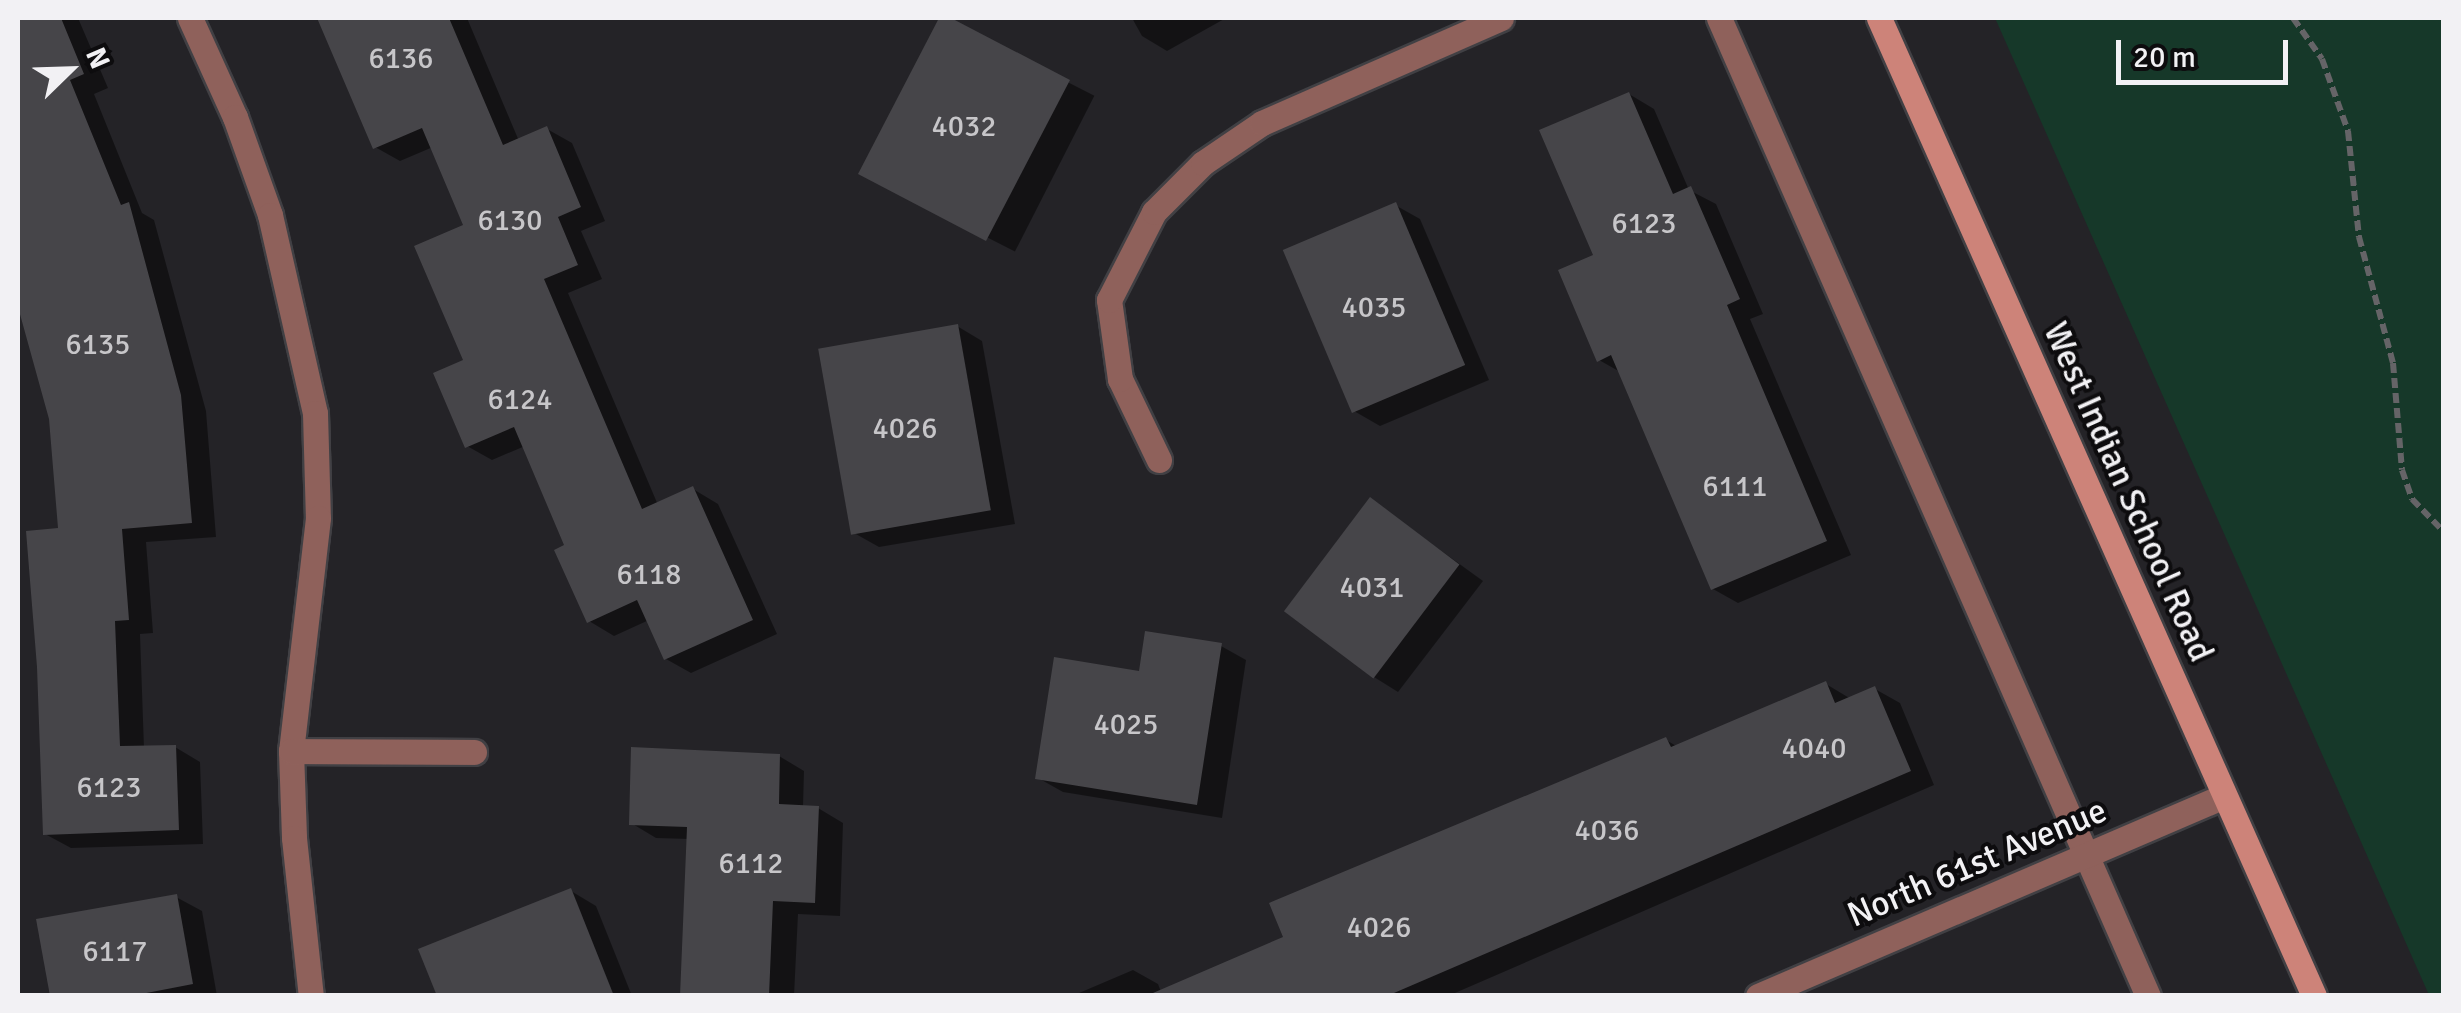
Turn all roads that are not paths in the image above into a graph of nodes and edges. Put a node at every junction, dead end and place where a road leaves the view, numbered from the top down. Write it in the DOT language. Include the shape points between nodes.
graph roads {
  1 [pos="190,18"];
  2 [pos="1502,18"];
  3 [pos="1719,18"];
  4 [pos="1879,18"];
  5 [pos="1158,460"];
  6 [pos="291,751"];
  7 [pos="474,752"];
  8 [pos="2224,796"];
  9 [pos="2086,855"];
  10 [pos="311,996"];
  11 [pos="1758,996"];
  12 [pos="2148,996"];
  13 [pos="2314,996"];
  1 -- 6 [label="street" via="270,215 315,413 318,518"];
  2 -- 5 [label="street" via="1262,123 1203,163 1154,212 1109,300 1120,379"];
  3 -- 9 [label="street"];
  4 -- 8 [label="main road, West Indian School Road"];
  6 -- 7 [label="street"];
  6 -- 10 [label="street"];
  8 -- 9 [label="street, North 61st Avenue"];
  8 -- 13 [label="main road, West Indian School Road"];
  9 -- 11 [label="street, North 61st Avenue"];
  9 -- 12 [label="street"];
}
